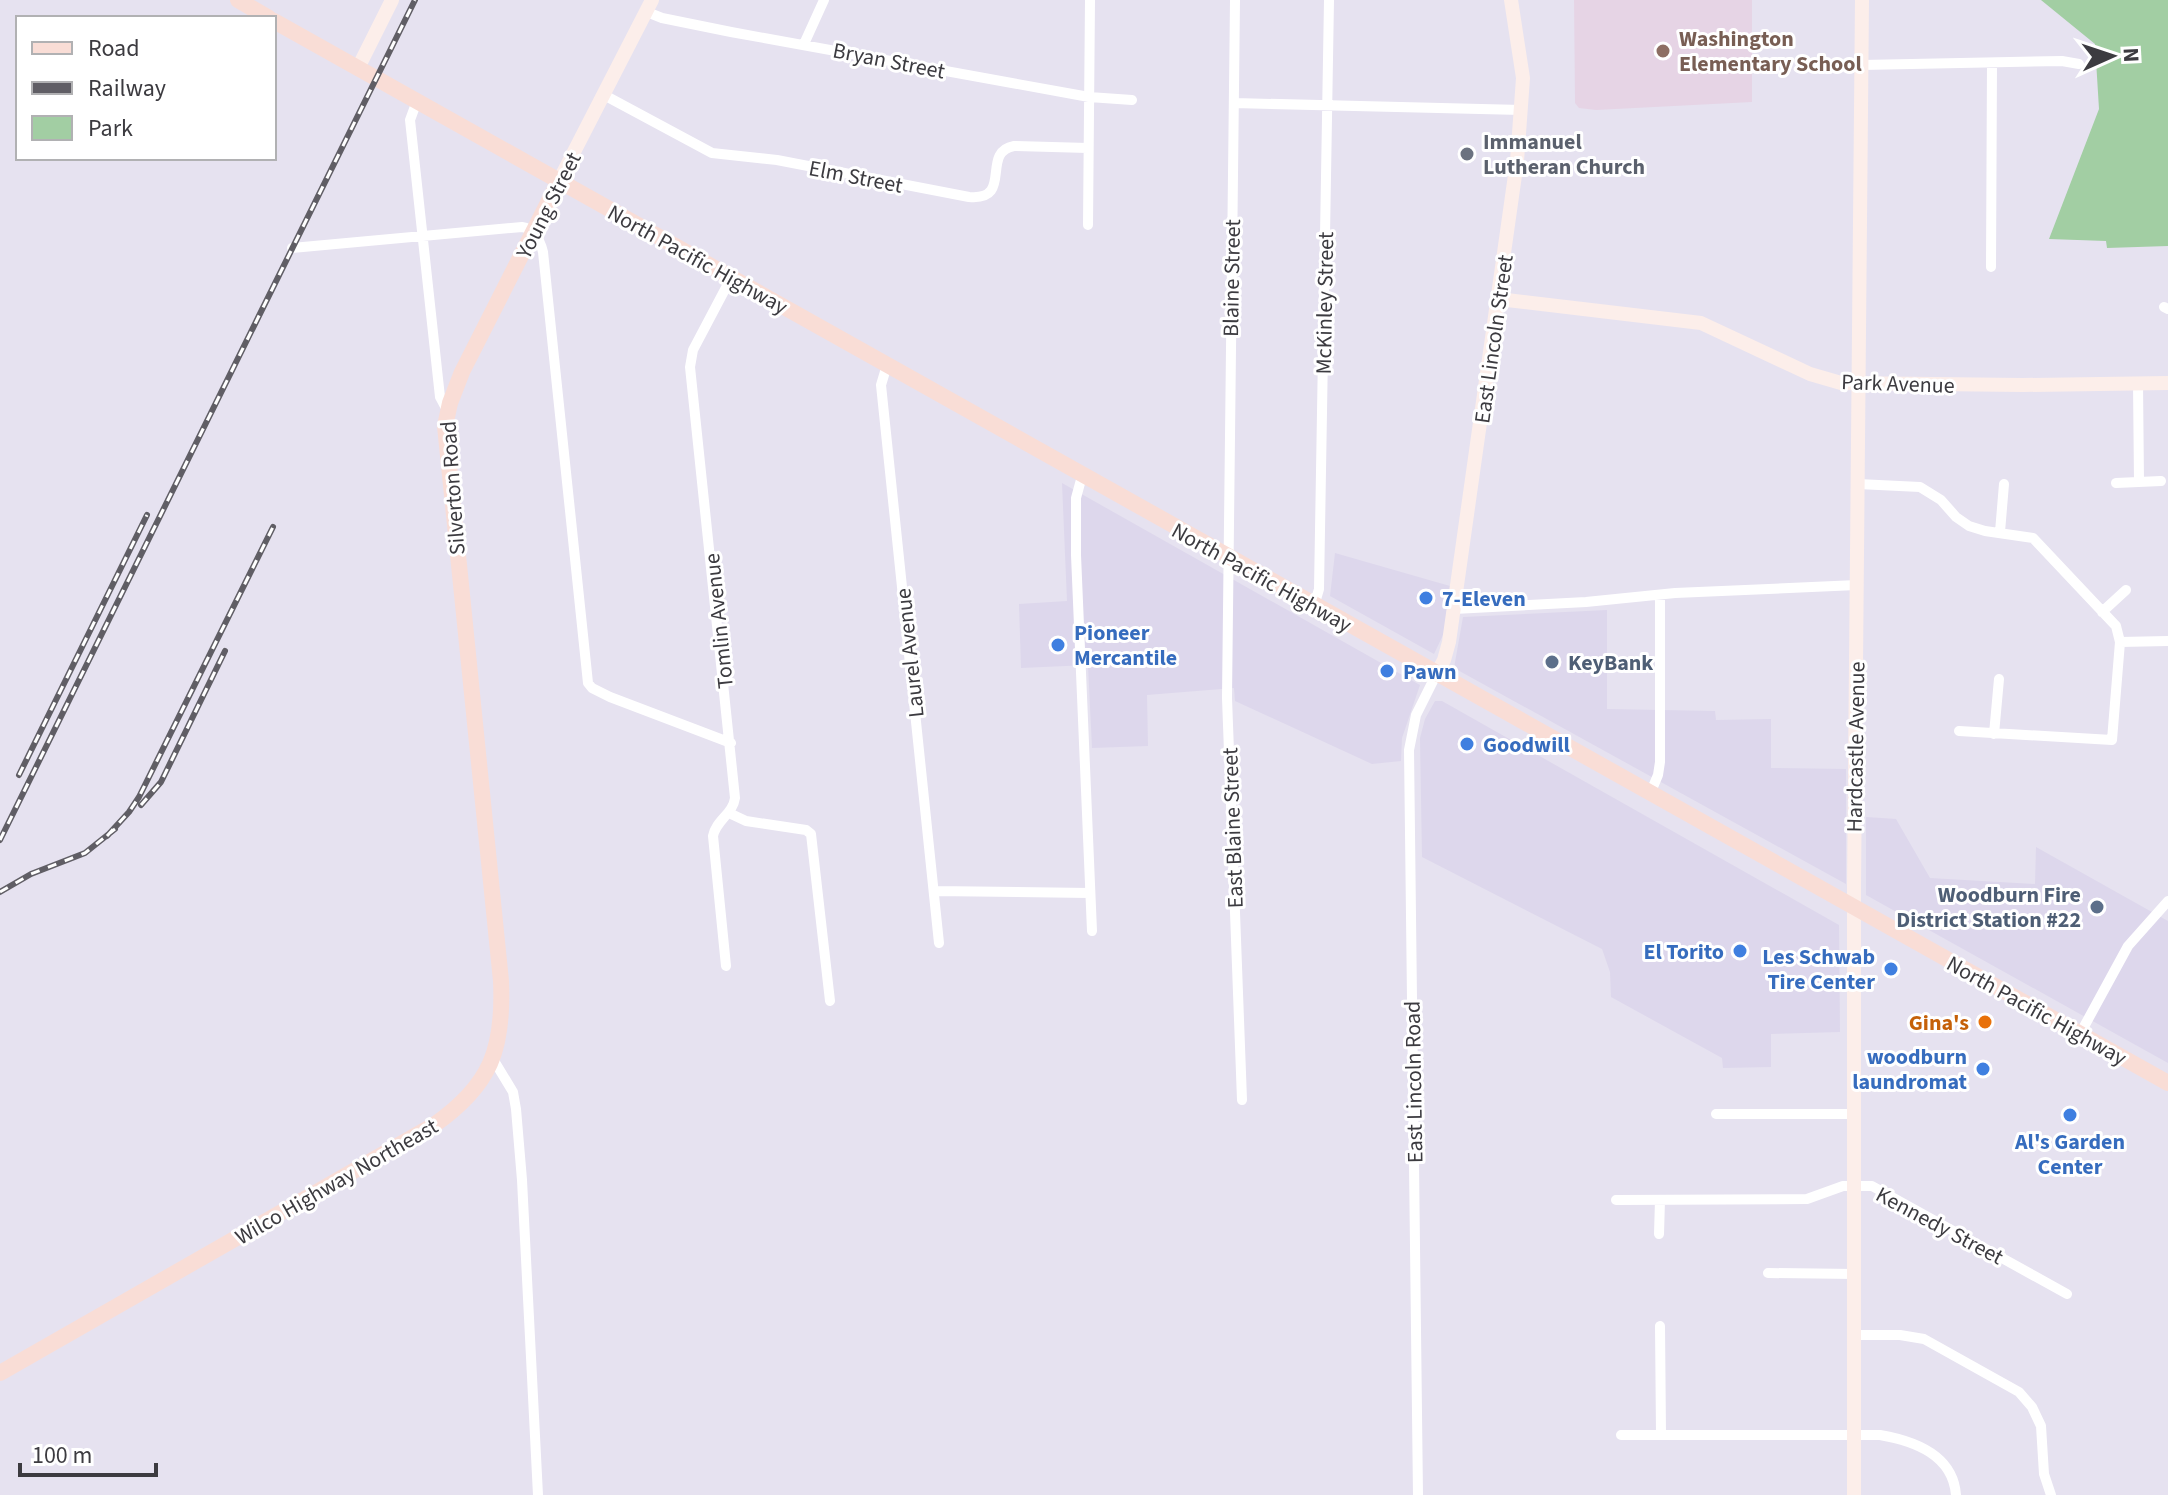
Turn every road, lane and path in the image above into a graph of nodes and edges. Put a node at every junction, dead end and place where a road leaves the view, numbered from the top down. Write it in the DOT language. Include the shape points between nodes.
graph roads {
  1 [pos="238,0"];
  2 [pos="392,0"];
  3 [pos="824,0"];
  4 [pos="1090,0"];
  5 [pos="1235,0"];
  6 [pos="1329,0"];
  7 [pos="1511,0"];
  8 [pos="1862,0"];
  9 [pos="649,6"];
  10 [pos="267,16"];
  11 [pos="276,21"];
  12 [pos="804,44"];
  13 [pos="1992,63"];
  14 [pos="2079,64"];
  15 [pos="1862,65"];
  16 [pos="358,68"];
  17 [pos="604,95"];
  18 [pos="1089,97"];
  19 [pos="1132,100"];
  20 [pos="417,101"];
  21 [pos="1234,103"];
  22 [pos="1327,104"];
  23 [pos="1522,110"];
  24 [pos="1088,148"];
  25 [pos="559,181"];
  26 [pos="1088,225"];
  27 [pos="534,232"];
  28 [pos="422,237"];
  29 [pos="292,248"];
  30 [pos="1991,267"];
  31 [pos="731,278"];
  32 [pos="1498,299"];
  33 [pos="887,365"];
  34 [pos="2138,383"];
  35 [pos="2168,383"];
  36 [pos="1859,384"];
  37 [pos="448,412"];
  38 [pos="1082,476"];
  39 [pos="2161,481"];
  40 [pos="2139,482"];
  41 [pos="2116,483"];
  42 [pos="1858,484"];
  43 [pos="2004,484"];
  44 [pos="2000,532"];
  45 [pos="1227,557"];
  46 [pos="1857,585"];
  47 [pos="2126,590"];
  48 [pos="1660,596"];
  49 [pos="1314,606"];
  50 [pos="1454,609"];
  51 [pos="2102,612"];
  52 [pos="2168,641"];
  53 [pos="2120,642"];
  54 [pos="1436,675"];
  55 [pos="1999,679"];
  56 [pos="1959,731"];
  57 [pos="1994,734"];
  58 [pos="731,743"];
  59 [pos="1650,794"];
  60 [pos="729,813"];
  61 [pos="490,878"];
  62 [pos="934,891"];
  63 [pos="1090,893"];
  64 [pos="2168,901"];
  65 [pos="1854,908"];
  66 [pos="1092,931"];
  67 [pos="939,943"];
  68 [pos="726,966"];
  69 [pos="830,1001"];
  70 [pos="2080,1034"];
  71 [pos="493,1059"];
  72 [pos="2168,1083"];
  73 [pos="1242,1100"];
  74 [pos="1716,1114"];
  75 [pos="1854,1114"];
  76 [pos="1854,1186"];
  77 [pos="1616,1200"];
  78 [pos="1660,1200"];
  79 [pos="1659,1234"];
  80 [pos="1768,1273"];
  81 [pos="1855,1274"];
  82 [pos="2067,1294"];
  83 [pos="1660,1326"];
  84 [pos="1854,1335"];
  85 [pos="0,1373"];
  86 [pos="1661,1434"];
  87 [pos="1854,1434"];
  88 [pos="1621,1435"];
  89 [pos="538,1495"];
  90 [pos="1418,1495"];
  91 [pos="1854,1495"];
  92 [pos="1956,1495"];
  93 [pos="2051,1495"];
  1 -- 10 [label="main road, North Pacific Highway"];
  2 -- 16 [label="street"];
  3 -- 12 [label="street"];
  4 -- 18 [label="street"];
  5 -- 21 [label="street, Blaine Street"];
  6 -- 22 [label="street, McKinley Street"];
  7 -- 23 [label="street, East Lincoln Street" via="1522,60"];
  8 -- 15 [label="street, Hardcastle Avenue"];
  9 -- 12 [label="street, Bryan Street" via="662,18"];
  9 -- 17 [label="street, Young Street"];
  11 -- 16 [label="main road, North Pacific Highway"];
  12 -- 18 [label="street, Bryan Street"];
  13 -- 14 [label="street"];
  13 -- 15 [label="street"];
  13 -- 30 [label="street"];
  15 -- 36 [label="street, Hardcastle Avenue"];
  16 -- 20 [label="main road, North Pacific Highway"];
  17 -- 24 [label="street, Elm Street" via="712,153 777,160 969,197 992,191 998,155 1005,148"];
  17 -- 25 [label="street, Young Street"];
  18 -- 19 [label="street, Bryan Street"];
  18 -- 24 [label="street"];
  20 -- 25 [label="main road, North Pacific Highway"];
  20 -- 28 [label="street, Silverton Road" via="410,120"];
  21 -- 22 [label="street"];
  21 -- 45 [label="street, Blaine Street"];
  22 -- 23 [label="street"];
  22 -- 49 [label="street, McKinley Street" via="1319,589"];
  23 -- 32 [label="street, East Lincoln Street"];
  24 -- 26 [label="street"];
  25 -- 27 [label="main road, Young Street"];
  25 -- 31 [label="main road, North Pacific Highway"];
  27 -- 28 [label="street" via="522,227"];
  27 -- 37 [label="main road, Young Street" via="462,372"];
  27 -- 58 [label="street" via="543,252 590,686"];
  28 -- 29 [label="street"];
  28 -- 37 [label="street, Silverton Road" via="440,397"];
  31 -- 33 [label="main road, North Pacific Highway"];
  31 -- 58 [label="street, Tomlin Avenue" via="693,350 690,367"];
  32 -- 36 [label="street, Park Avenue" via="1701,323 1821,378"];
  32 -- 50 [label="street, East Lincoln Street"];
  33 -- 38 [label="main road, North Pacific Highway"];
  33 -- 62 [label="street, Laurel Avenue" via="881,385"];
  34 -- 35 [label="street, Park Avenue"];
  34 -- 36 [label="street, Park Avenue"];
  34 -- 40 [label="street"];
  36 -- 42 [label="street, Hardcastle Avenue"];
  37 -- 61 [label="main road, Silverton Road" via="446,443"];
  38 -- 45 [label="main road, North Pacific Highway"];
  38 -- 63 [label="street" via="1076,498 1076,555"];
  39 -- 40 [label="street"];
  40 -- 41 [label="street"];
  42 -- 44 [label="street" via="1920,487 1962,523"];
  42 -- 46 [label="street, Hardcastle Avenue"];
  43 -- 44 [label="street"];
  44 -- 51 [label="street" via="2033,538"];
  45 -- 49 [label="main road, North Pacific Highway"];
  45 -- 73 [label="street, East Blaine Street" via="1227,713"];
  46 -- 48 [label="street"];
  46 -- 65 [label="street, Hardcastle Avenue"];
  47 -- 51 [label="street"];
  48 -- 50 [label="street"];
  48 -- 59 [label="street" via="1659,770"];
  49 -- 54 [label="main road, North Pacific Highway"];
  50 -- 54 [label="street, East Lincoln Street" via="1446,655"];
  51 -- 53 [label="street" via="2119,631"];
  52 -- 53 [label="street"];
  53 -- 57 [label="street" via="2112,740"];
  54 -- 59 [label="main road, North Pacific Highway"];
  54 -- 90 [label="street, East Lincoln Road" via="1410,734"];
  55 -- 57 [label="street"];
  56 -- 57 [label="street"];
  58 -- 60 [label="street, Tomlin Avenue" via="735,798"];
  59 -- 65 [label="main road, North Pacific Highway"];
  60 -- 68 [label="street, Tomlin Avenue" via="716,827 713,841"];
  60 -- 69 [label="street" via="811,834"];
  61 -- 71 [label="main road, Wilco Highway Northeast" via="502,1015"];
  62 -- 63 [label="street"];
  62 -- 67 [label="street, Laurel Avenue"];
  63 -- 66 [label="street"];
  64 -- 70 [label="street" via="2128,946"];
  65 -- 70 [label="main road, North Pacific Highway"];
  65 -- 75 [label="street, Hardcastle Avenue"];
  70 -- 72 [label="main road, North Pacific Highway"];
  71 -- 85 [label="main road, Wilco Highway Northeast" via="474,1092 434,1125"];
  71 -- 89 [label="street" via="513,1092 516,1109"];
  74 -- 75 [label="street"];
  75 -- 76 [label="street, Hardcastle Avenue"];
  76 -- 78 [label="street, Kennedy Street" via="1807,1199"];
  76 -- 81 [label="street, Hardcastle Avenue"];
  76 -- 82 [label="street, Kennedy Street" via="1875,1188"];
  77 -- 78 [label="street, Kennedy Street"];
  78 -- 79 [label="street"];
  80 -- 81 [label="street"];
  81 -- 84 [label="street, Hardcastle Avenue"];
  83 -- 86 [label="street"];
  84 -- 87 [label="street, Hardcastle Avenue"];
  84 -- 93 [label="street" via="1924,1339 2019,1392 2041,1426"];
  86 -- 87 [label="street"];
  86 -- 88 [label="street"];
  87 -- 91 [label="street, Hardcastle Avenue"];
  87 -- 92 [label="street" via="1893,1437 1932,1453 1952,1473"];
}
